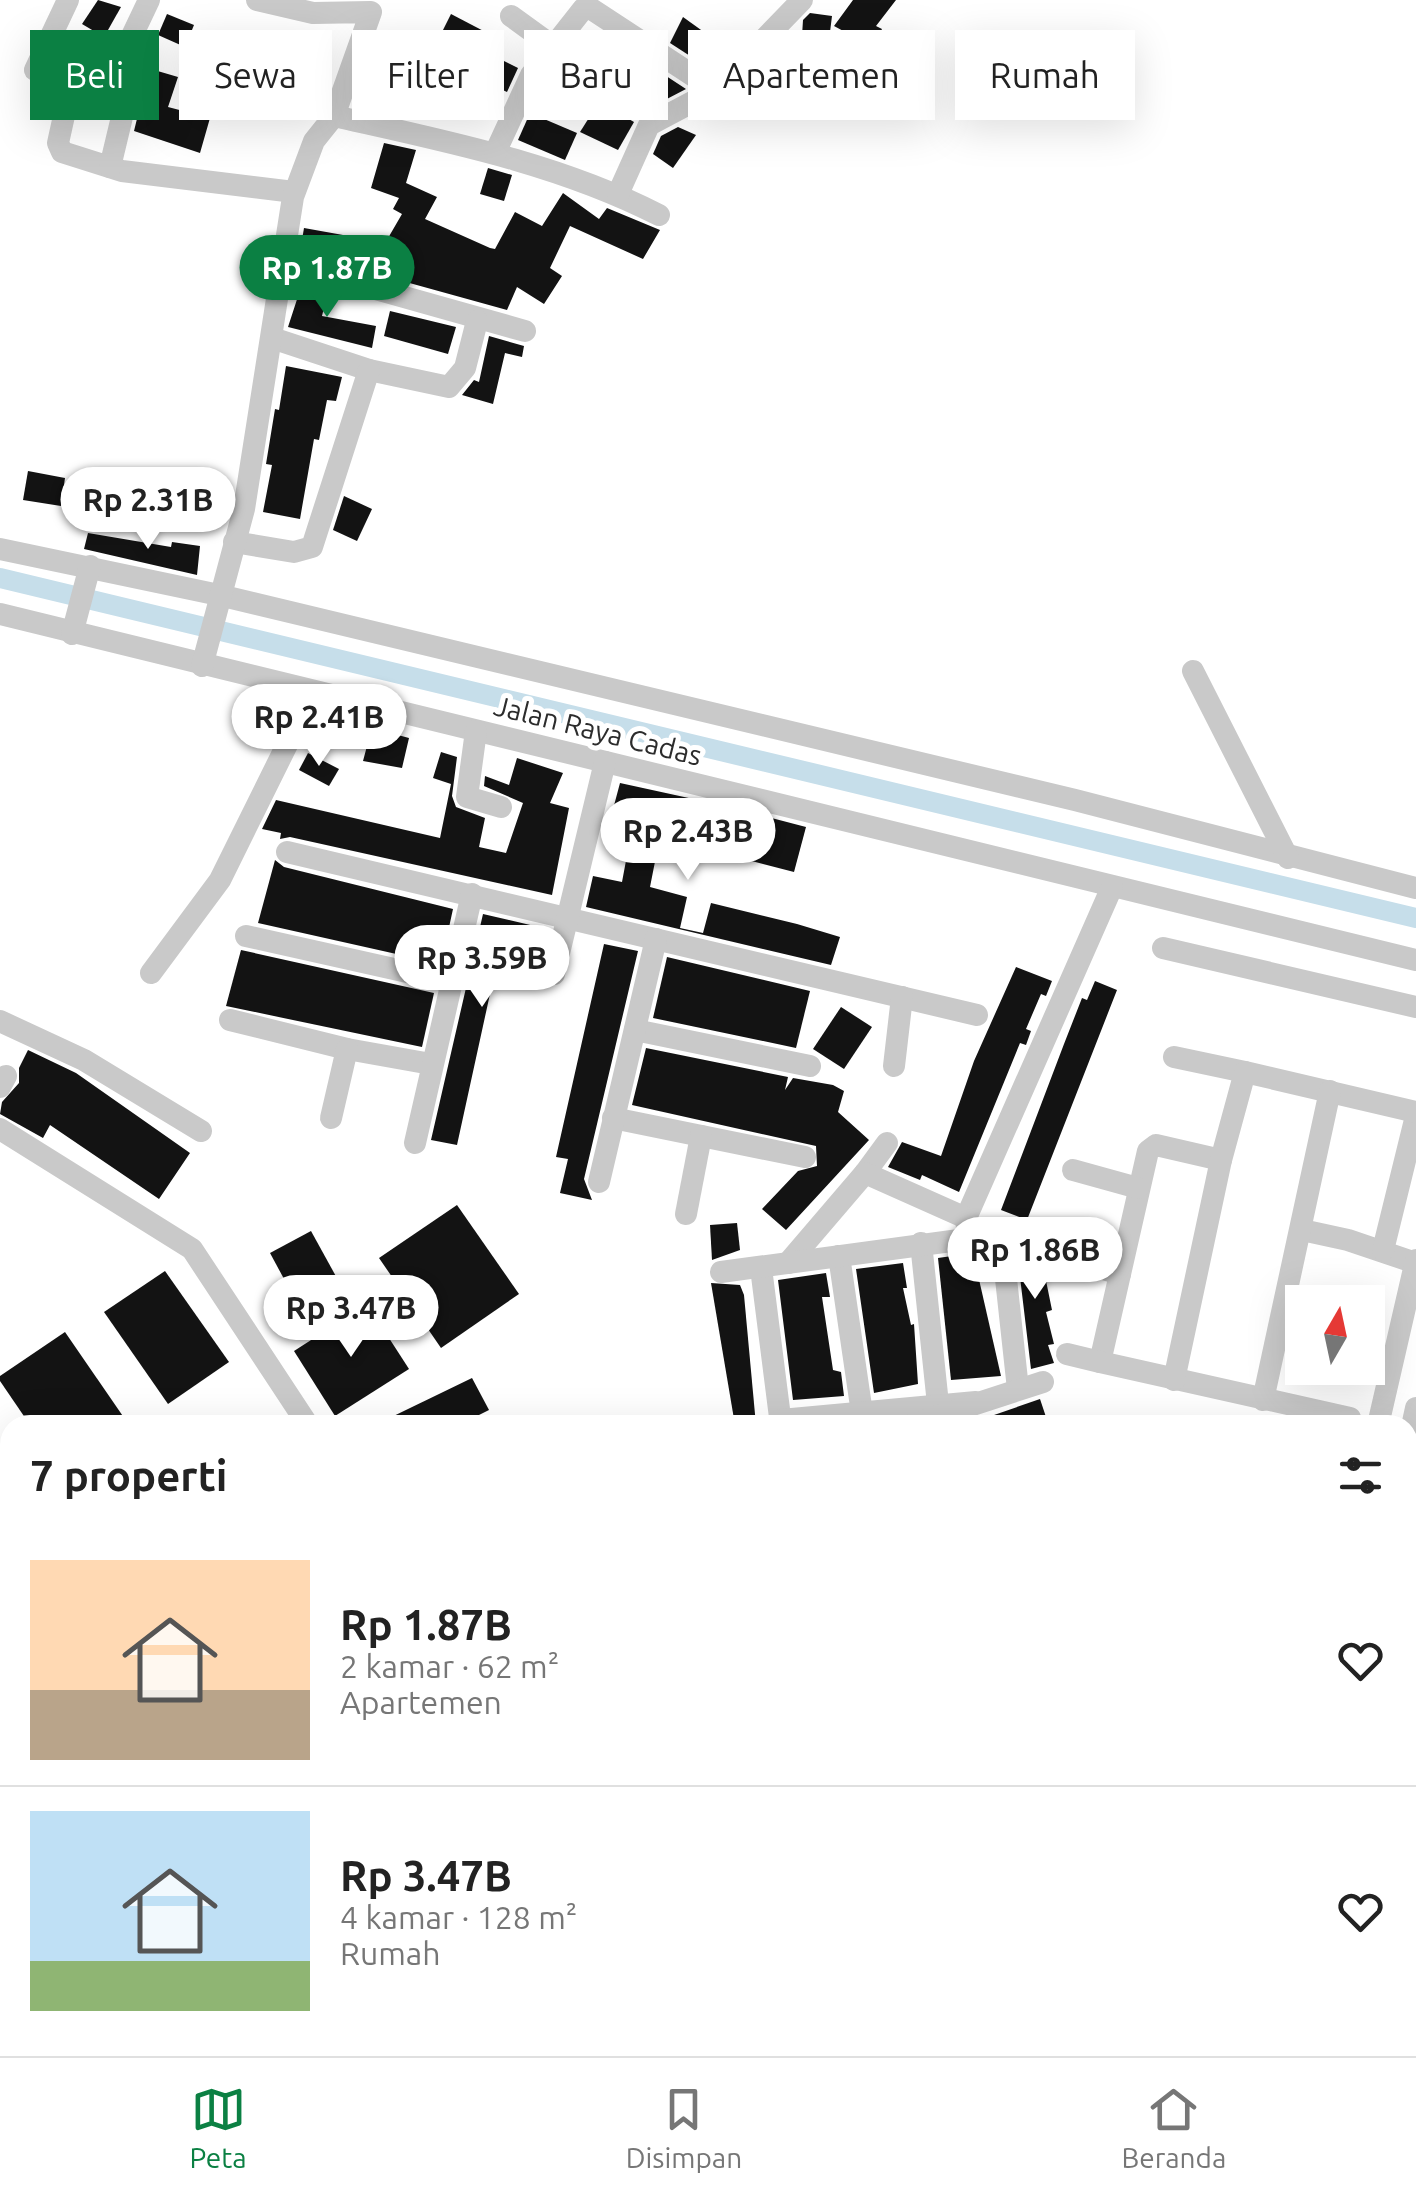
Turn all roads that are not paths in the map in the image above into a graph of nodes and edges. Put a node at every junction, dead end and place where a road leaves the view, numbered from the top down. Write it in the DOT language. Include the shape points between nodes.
graph roads {
  1 [pos="68,0"];
  2 [pos="149,0"];
  3 [pos="257,0"];
  4 [pos="802,0"];
  5 [pos="511,16"];
  6 [pos="531,30"];
  7 [pos="564,30"];
  8 [pos="624,30"];
  9 [pos="773,30"];
  10 [pos="524,89"];
  11 [pos="688,104"];
  12 [pos="334,116"];
  13 [pos="495,152"];
  14 [pos="110,168"];
  15 [pos="294,192"];
  16 [pos="618,194"];
  17 [pos="659,215"];
  18 [pos="282,263"];
  19 [pos="476,320"];
  20 [pos="525,332"];
  21 [pos="272,338"];
  22 [pos="370,370"];
  23 [pos="234,542"];
  24 [pos="0,549"];
  25 [pos="89,568"];
  26 [pos="218,597"];
  27 [pos="0,614"];
  28 [pos="73,630"];
  29 [pos="203,662"];
  30 [pos="1194,671"];
  31 [pos="312,692"];
  32 [pos="476,731"];
  33 [pos="605,762"];
  34 [pos="501,807"];
  35 [pos="287,852"];
  36 [pos="1288,858"];
  37 [pos="1112,887"];
  38 [pos="1416,888"];
  39 [pos="472,894"];
  40 [pos="566,917"];
  41 [pos="246,936"];
  42 [pos="656,938"];
  43 [pos="1164,948"];
  44 [pos="1416,960"];
  45 [pos="151,972"];
  46 [pos="554,974"];
  47 [pos="452,982"];
  48 [pos="902,998"];
  49 [pos="1416,1008"];
  50 [pos="976,1016"];
  51 [pos="230,1020"];
  52 [pos="0,1021"];
  53 [pos="635,1030"];
  54 [pos="347,1050"];
  55 [pos="1174,1057"];
  56 [pos="432,1064"];
  57 [pos="810,1066"];
  58 [pos="894,1066"];
  59 [pos="1245,1072"];
  60 [pos="1330,1091"];
  61 [pos="1416,1114"];
  62 [pos="331,1118"];
  63 [pos="613,1118"];
  64 [pos="0,1129"];
  65 [pos="201,1132"];
  66 [pos="702,1136"];
  67 [pos="415,1143"];
  68 [pos="887,1143"];
  69 [pos="805,1157"];
  70 [pos="1221,1160"];
  71 [pos="1073,1170"];
  72 [pos="865,1173"];
  73 [pos="599,1182"];
  74 [pos="1138,1188"];
  75 [pos="686,1214"];
  76 [pos="967,1227"];
  77 [pos="1302,1230"];
  78 [pos="921,1243"];
  79 [pos="1383,1250"];
  80 [pos="1049,1253"];
  81 [pos="839,1256"];
  82 [pos="1416,1262"];
  83 [pos="788,1263"];
  84 [pos="761,1268"];
  85 [pos="721,1272"];
  86 [pos="1120,1274"];
  87 [pos="1066,1354"];
  88 [pos="1100,1362"];
  89 [pos="1174,1380"];
  90 [pos="1043,1382"];
  91 [pos="1018,1389"];
  92 [pos="1263,1400"];
  93 [pos="976,1402"];
  94 [pos="938,1404"];
  95 [pos="862,1413"];
  96 [pos="301,1415"];
  97 [pos="780,1415"];
  98 [pos="844,1415"];
  99 [pos="939,1415"];
  100 [pos="1336,1415"];
  101 [pos="1380,1415"];
  1 -- 14 [label="street" via="36,70 68,94 62,152"];
  2 -- 14 [label="street" via="120,59 132,75"];
  3 -- 12 [label="street" via="312,12 371,12"];
  4 -- 9 [label="street"];
  5 -- 6 [label="street"];
  7 -- 8 [label="street" via="590,8"];
  10 -- 13 [label="street"];
  11 -- 16 [label="street" via="649,125"];
  12 -- 13 [label="street"];
  12 -- 15 [label="street" via="314,141"];
  13 -- 16 [label="street"];
  14 -- 15 [label="street"];
  15 -- 18 [label="street"];
  16 -- 17 [label="street"];
  18 -- 19 [label="street"];
  18 -- 21 [label="street"];
  19 -- 20 [label="street"];
  19 -- 22 [label="street" via="465,368 452,386"];
  21 -- 22 [label="street"];
  21 -- 23 [label="street"];
  22 -- 23 [label="street" via="312,548 294,552"];
  23 -- 26 [label="street"];
  24 -- 25 [label="street"];
  25 -- 26 [label="street"];
  25 -- 28 [label="street"];
  26 -- 29 [label="street"];
  26 -- 36 [label="street" via="1075,800"];
  27 -- 28 [label="street, Jalan Raya Cadas"];
  28 -- 29 [label="street, Jalan Raya Cadas"];
  29 -- 31 [label="street, Jalan Raya Cadas"];
  30 -- 36 [label="street"];
  31 -- 32 [label="street, Jalan Raya Cadas"];
  31 -- 45 [label="street" via="220,880"];
  32 -- 33 [label="street, Jalan Raya Cadas"];
  32 -- 34 [label="street" via="466,797"];
  33 -- 37 [label="street, Jalan Raya Cadas"];
  33 -- 40 [label="street"];
  35 -- 39 [label="street"];
  36 -- 38 [label="street"];
  37 -- 44 [label="street, Jalan Raya Cadas"];
  37 -- 76 [label="street"];
  39 -- 40 [label="street"];
  39 -- 47 [label="street"];
  40 -- 42 [label="street"];
  40 -- 46 [label="street"];
  41 -- 47 [label="street"];
  42 -- 48 [label="street"];
  42 -- 53 [label="street"];
  43 -- 49 [label="street"];
  47 -- 56 [label="street"];
  48 -- 50 [label="street"];
  48 -- 58 [label="street"];
  51 -- 54 [label="street"];
  52 -- 65 [label="street" via="84,1060"];
  53 -- 57 [label="street"];
  53 -- 63 [label="street"];
  54 -- 56 [label="street"];
  54 -- 62 [label="street"];
  55 -- 59 [label="street"];
  56 -- 67 [label="street"];
  59 -- 60 [label="street"];
  59 -- 70 [label="street"];
  60 -- 61 [label="street"];
  60 -- 77 [label="street"];
  61 -- 79 [label="street"];
  63 -- 66 [label="street"];
  63 -- 73 [label="street"];
  64 -- 96 [label="street" via="192,1249"];
  66 -- 69 [label="street"];
  66 -- 75 [label="street"];
  68 -- 72 [label="street"];
  70 -- 74 [label="street" via="1152,1147"];
  70 -- 89 [label="street"];
  71 -- 74 [label="street"];
  72 -- 76 [label="street"];
  72 -- 83 [label="street"];
  74 -- 86 [label="street"];
  76 -- 78 [label="street"];
  76 -- 91 [label="street" via="1002,1242"];
  77 -- 79 [label="street"];
  77 -- 92 [label="street"];
  78 -- 81 [label="street"];
  78 -- 94 [label="street"];
  79 -- 82 [label="street"];
  80 -- 86 [label="street"];
  81 -- 83 [label="street"];
  81 -- 95 [label="street"];
  82 -- 101 [label="street"];
  83 -- 84 [label="street"];
  84 -- 85 [label="street"];
  84 -- 97 [label="street"];
  86 -- 88 [label="street"];
  87 -- 88 [label="street"];
  88 -- 89 [label="street"];
  89 -- 92 [label="street"];
  90 -- 91 [label="street"];
  91 -- 93 [label="street"];
  92 -- 100 [label="street"];
  93 -- 94 [label="street"];
  93 -- 99 [label="street"];
  94 -- 95 [label="street"];
  95 -- 98 [label="street"];
}
